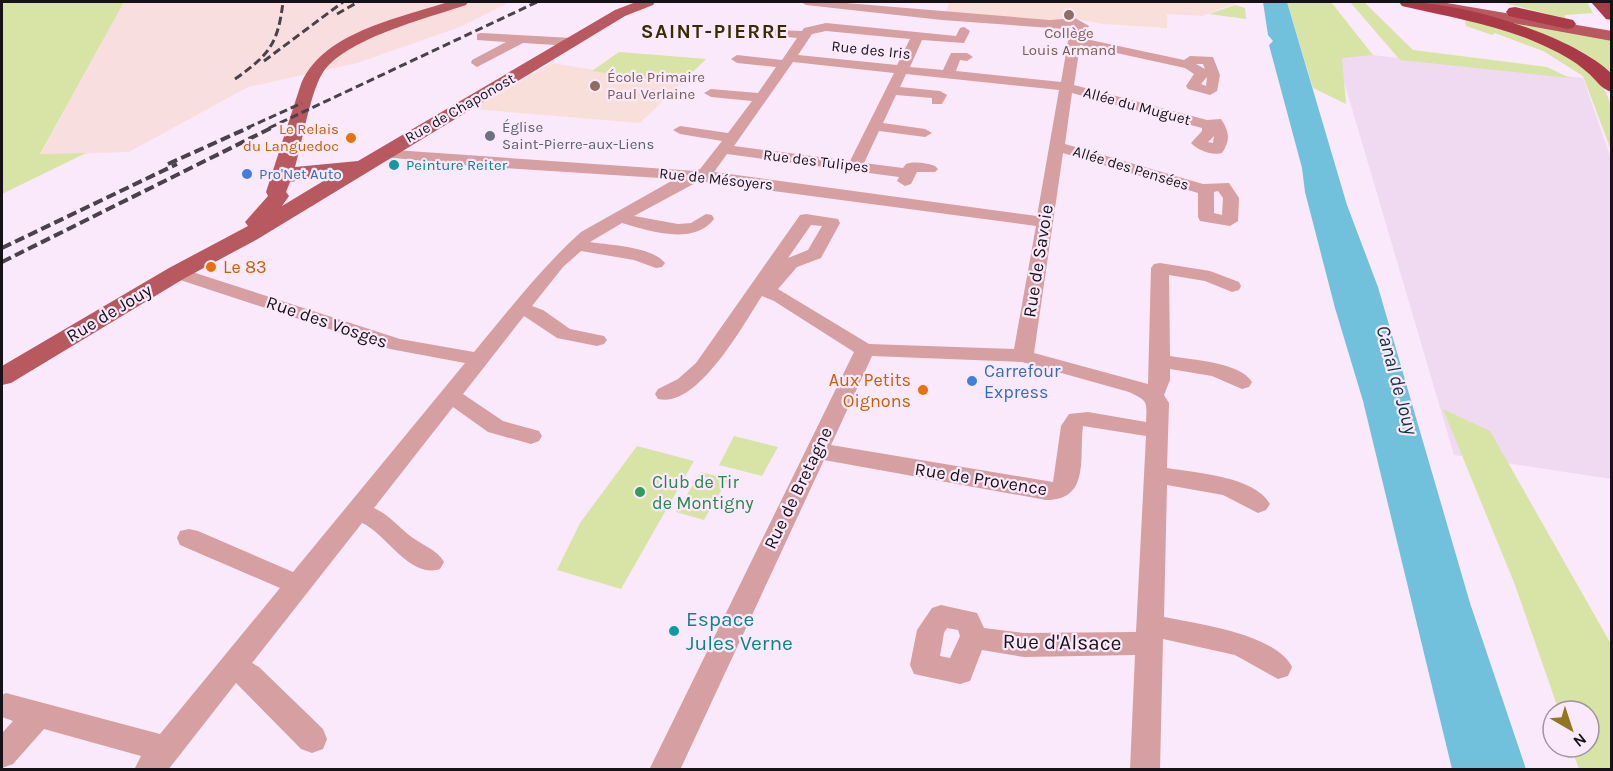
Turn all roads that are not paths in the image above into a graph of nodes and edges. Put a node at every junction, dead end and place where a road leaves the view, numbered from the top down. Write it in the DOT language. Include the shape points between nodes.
graph roads {
  1 [pos="461,2"];
  2 [pos="648,2"];
  3 [pos="806,2"];
  4 [pos="1408,2"];
  5 [pos="1419,2"];
  6 [pos="1435,2"];
  7 [pos="1440,2"];
  8 [pos="1478,2"];
  9 [pos="1600,2"];
  10 [pos="946,3"];
  11 [pos="908,7"];
  12 [pos="1611,15"];
  13 [pos="942,16"];
  14 [pos="1525,20"];
  15 [pos="1567,24"];
  16 [pos="1073,29"];
  17 [pos="964,31"];
  18 [pos="810,32"];
  19 [pos="1603,32"];
  20 [pos="779,33"];
  21 [pos="918,36"];
  22 [pos="481,37"];
  23 [pos="522,38"];
  24 [pos="572,42"];
  25 [pos="967,57"];
  26 [pos="735,59"];
  27 [pos="788,61"];
  28 [pos="477,63"];
  29 [pos="902,70"];
  30 [pos="1201,70"];
  31 [pos="948,75"];
  32 [pos="1611,86"];
  33 [pos="1066,87"];
  34 [pos="892,90"];
  35 [pos="707,92"];
  36 [pos="762,98"];
  37 [pos="937,101"];
  38 [pos="1208,125"];
  39 [pos="874,126"];
  40 [pos="940,127"];
  41 [pos="676,130"];
  42 [pos="291,143"];
  43 [pos="728,144"];
  44 [pos="1056,146"];
  45 [pos="375,158"];
  46 [pos="855,166"];
  47 [pos="930,170"];
  48 [pos="318,174"];
  49 [pos="699,176"];
  50 [pos="278,184"];
  51 [pos="1206,194"];
  52 [pos="620,217"];
  53 [pos="274,219"];
  54 [pos="706,219"];
  55 [pos="1044,222"];
  56 [pos="576,245"];
  57 [pos="219,253"];
  58 [pos="656,263"];
  59 [pos="784,263"];
  60 [pos="177,273"];
  61 [pos="1232,286"];
  62 [pos="764,289"];
  63 [pos="521,309"];
  64 [pos="597,340"];
  65 [pos="865,350"];
  66 [pos="1023,356"];
  67 [pos="480,359"];
  68 [pos="1161,361"];
  69 [pos="2,377"];
  70 [pos="1242,382"];
  71 [pos="666,394"];
  72 [pos="1151,394"];
  73 [pos="450,397"];
  74 [pos="1158,431"];
  75 [pos="531,436"];
  76 [pos="817,451"];
  77 [pos="1157,475"];
  78 [pos="1258,504"];
  79 [pos="358,511"];
  80 [pos="189,538"];
  81 [pos="431,562"];
  82 [pos="298,585"];
  83 [pos="1150,634"];
  84 [pos="975,638"];
  85 [pos="234,667"];
  86 [pos="1278,667"];
  87 [pos="6,706"];
  88 [pos="38,715"];
  89 [pos="312,739"];
  90 [pos="2,754"];
  91 [pos="157,759"];
  92 [pos="664,770"];
  93 [pos="1145,770"];
  1 -- 42 [label="main road, Rue de Jouy" via="354,42 323,61 312,76"];
  2 -- 24 [label="main road, Rue de Chaponost" via="620,13"];
  3 -- 11 [label="street"];
  4 -- 32 [label="highway" via="1528,33 1582,59"];
  5 -- 14 [label="main road"];
  6 -- 14 [label="highway"];
  7 -- 15 [label="main road"];
  8 -- 15 [label="highway"];
  9 -- 12 [label="highway"];
  10 -- 13 [label="street"];
  11 -- 13 [label="street"];
  13 -- 16 [label="street" via="1053,23"];
  14 -- 19 [label="main road"];
  15 -- 19 [label="main road"];
  16 -- 30 [label="street"];
  16 -- 33 [label="street, Rue de Savoie"];
  17 -- 21 [label="street" via="960,40"];
  18 -- 20 [label="street"];
  18 -- 21 [label="street"];
  18 -- 27 [label="street"];
  21 -- 29 [label="street"];
  22 -- 23 [label="street"];
  23 -- 24 [label="street"];
  23 -- 28 [label="street"];
  24 -- 45 [label="main road, Rue de Chaponost"];
  25 -- 31 [label="street" via="955,56"];
  26 -- 27 [label="street, Rue des Iris"];
  27 -- 29 [label="street, Rue des Iris"];
  27 -- 36 [label="street"];
  29 -- 31 [label="street, Rue des Iris"];
  29 -- 34 [label="street"];
  31 -- 33 [label="street, Rue des Iris"];
  33 -- 38 [label="street, Allée du Muguet"];
  33 -- 44 [label="street, Rue de Savoie"];
  34 -- 37 [label="street" via="940,95"];
  34 -- 39 [label="street"];
  35 -- 36 [label="street"];
  36 -- 43 [label="street"];
  39 -- 40 [label="street" via="923,137 928,126"];
  39 -- 46 [label="street"];
  41 -- 43 [label="street, Rue des Tulipes"];
  42 -- 48 [label="main road" via="293,166"];
  42 -- 50 [label="main road, Rue de Jouy"];
  43 -- 46 [label="street, Rue des Tulipes"];
  43 -- 49 [label="street"];
  44 -- 51 [label="street, Allée des Pensées"];
  44 -- 55 [label="street, Rue de Savoie"];
  45 -- 48 [label="main road, Rue de Chaponost"];
  45 -- 49 [label="street, Rue de Mésoyers"];
  46 -- 47 [label="street, Rue des Tulipes" via="906,179 911,167"];
  48 -- 50 [label="main road" via="295,194"];
  48 -- 53 [label="main road, Rue de Chaponost"];
  49 -- 52 [label="street"];
  49 -- 55 [label="street, Rue de Mésoyers"];
  50 -- 57 [label="main road, Rue de Jouy" via="279,196 261,218"];
  50 -- 60 [label="main road" via="244,224"];
  51 -- 51 [label="street, Allée des Pensées" via="1206,188 1223,186 1231,198 1230,221 1206,217"];
  52 -- 54 [label="street" via="674,228 696,227"];
  52 -- 56 [label="street"];
  53 -- 57 [label="main road, Rue de Jouy"];
  55 -- 66 [label="street, Rue de Savoie"];
  56 -- 58 [label="street" via="639,255"];
  56 -- 63 [label="street"];
  57 -- 60 [label="main road, Rue de Jouy"];
  59 -- 62 [label="street"];
  60 -- 67 [label="street, Rue des Vosges" via="398,345"];
  60 -- 69 [label="main road, Rue de Jouy"];
  61 -- 68 [label="street" via="1210,276 1161,268"];
  62 -- 65 [label="street"];
  62 -- 71 [label="street" via="703,368"];
  63 -- 64 [label="street" via="536,314 564,334"];
  63 -- 67 [label="street"];
  65 -- 66 [label="street"];
  65 -- 76 [label="street, Rue de Bretagne"];
  66 -- 72 [label="street"];
  67 -- 73 [label="street"];
  68 -- 70 [label="street" via="1217,370"];
  68 -- 72 [label="street" via="1159,386"];
  72 -- 74 [label="street" via="1159,408"];
  73 -- 75 [label="street" via="496,427"];
  73 -- 79 [label="street"];
  74 -- 76 [label="street, Rue de Provence" via="1077,419 1072,426 1066,484 1059,491"];
  74 -- 77 [label="street"];
  76 -- 92 [label="street, Rue de Bretagne"];
  77 -- 78 [label="street" via="1229,487"];
  77 -- 83 [label="street"];
  79 -- 81 [label="street" via="377,519 403,544"];
  79 -- 82 [label="street"];
  80 -- 82 [label="street"];
  82 -- 85 [label="street"];
  83 -- 84 [label="street, Rue d'Alsace" via="1024,645"];
  83 -- 86 [label="street, Rue d'Alsace" via="1242,645"];
  83 -- 93 [label="street"];
  85 -- 89 [label="street" via="249,676"];
  85 -- 91 [label="street"];
  87 -- 88 [label="street"];
  88 -- 90 [label="street"];
  88 -- 91 [label="street"];
}
